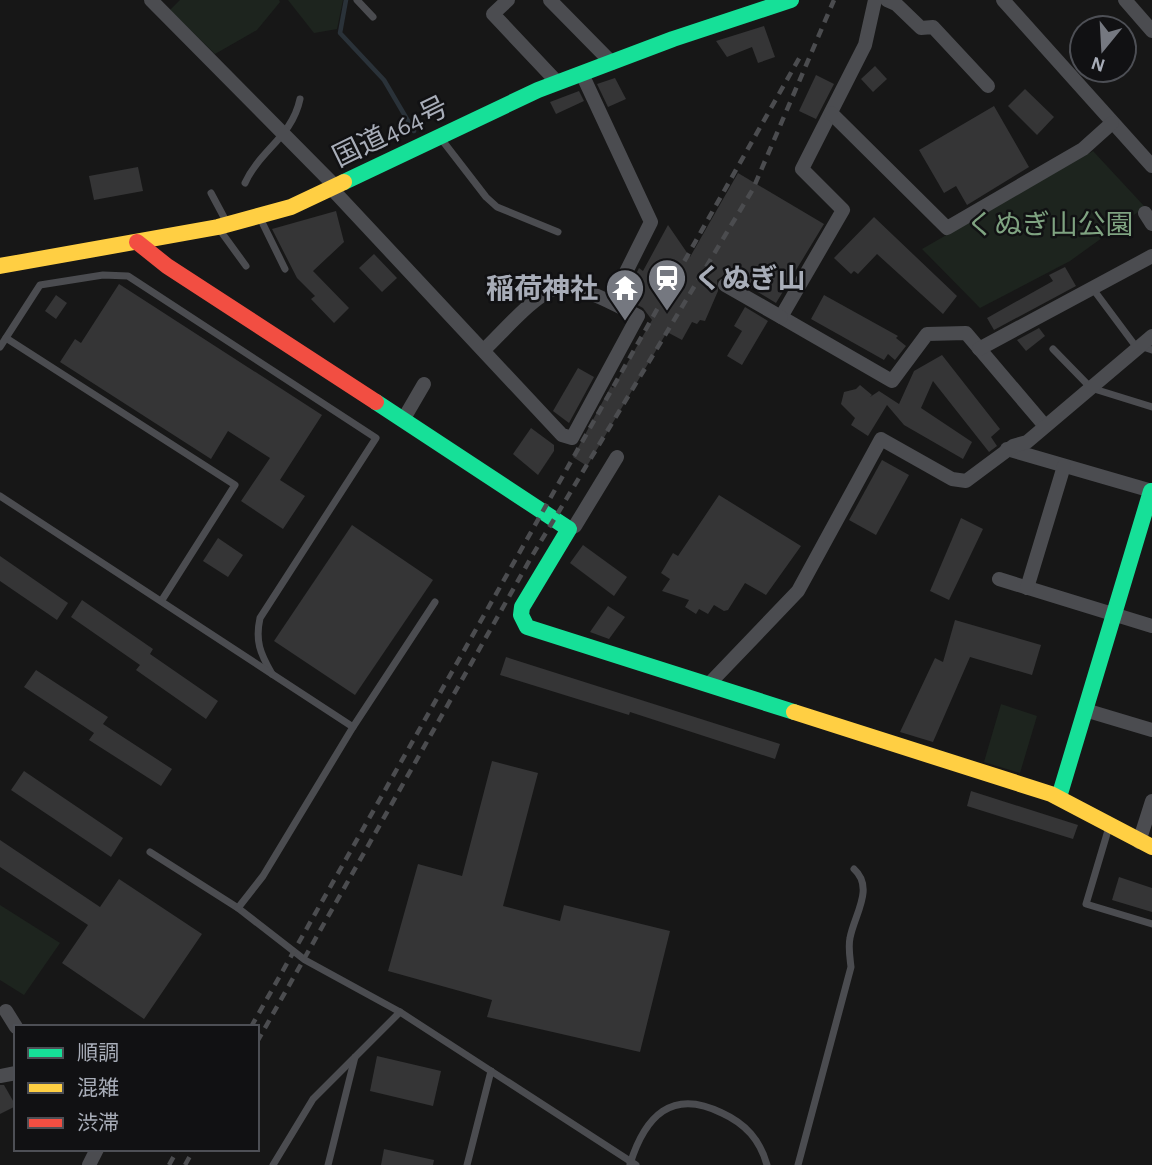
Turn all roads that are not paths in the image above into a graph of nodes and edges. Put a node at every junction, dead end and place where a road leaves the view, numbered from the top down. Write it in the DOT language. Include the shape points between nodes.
graph roads {
  1 [pos="151,0"];
  2 [pos="357,0"];
  3 [pos="508,0"];
  4 [pos="550,0"];
  5 [pos="791,0"];
  6 [pos="875,0"];
  7 [pos="887,0"];
  8 [pos="1003,0"];
  9 [pos="1125,0"];
  10 [pos="373,17"];
  11 [pos="1152,31"];
  12 [pos="612,63"];
  13 [pos="582,74"];
  14 [pos="558,83"];
  15 [pos="988,86"];
  16 [pos="300,99"];
  17 [pos="831,113"];
  18 [pos="1112,123"];
  19 [pos="285,135"];
  20 [pos="440,136"];
  21 [pos="1152,166"];
  22 [pos="245,183"];
  23 [pos="334,188"];
  24 [pos="211,193"];
  25 [pos="259,217"];
  26 [pos="223,226"];
  27 [pos="558,232"];
  28 [pos="137,242"];
  29 [pos="1152,256"];
  30 [pos="0,266"];
  31 [pos="246,266"];
  32 [pos="285,269"];
  33 [pos="725,285"];
  34 [pos="1096,293"];
  35 [pos="611,302"];
  36 [pos="781,317"];
  37 [pos="1152,336"];
  38 [pos="6,338"];
  39 [pos="0,347"];
  40 [pos="1146,348"];
  41 [pos="485,349"];
  42 [pos="979,349"];
  43 [pos="1053,349"];
  44 [pos="424,384"];
  45 [pos="1091,388"];
  46 [pos="1152,407"];
  47 [pos="403,420"];
  48 [pos="1045,426"];
  49 [pos="1007,449"];
  50 [pos="617,457"];
  51 [pos="1064,466"];
  52 [pos="1151,491"];
  53 [pos="0,496"];
  54 [pos="569,529"];
  55 [pos="999,579"];
  56 [pos="1027,588"];
  57 [pos="162,600"];
  58 [pos="435,602"];
  59 [pos="1113,614"];
  60 [pos="1152,626"];
  61 [pos="272,674"];
  62 [pos="708,685"];
  63 [pos="1085,710"];
  64 [pos="353,727"];
  65 [pos="1152,730"];
  66 [pos="1059,797"];
  67 [pos="1152,801"];
  68 [pos="1109,826"];
  69 [pos="1146,845"];
  70 [pos="150,852"];
  71 [pos="854,869"];
  72 [pos="238,908"];
  73 [pos="1152,925"];
  74 [pos="6,1011"];
  75 [pos="400,1012"];
  76 [pos="15,1025"];
  77 [pos="356,1055"];
  78 [pos="491,1071"];
  79 [pos="632,1164"];
  80 [pos="273,1165"];
  81 [pos="328,1165"];
  82 [pos="467,1165"];
  83 [pos="767,1165"];
  84 [pos="798,1165"];
  1 -- 19 [label="street"];
  2 -- 10 [label="lane"];
  3 -- 14 [label="street" via="493,14"];
  4 -- 12 [label="street"];
  5 -- 12 [label="main road, 国道464号"];
  6 -- 17 [label="street" via="865,45"];
  7 -- 15 [label="street" via="921,28 933,27"];
  8 -- 18 [label="street"];
  9 -- 11 [label="street"];
  12 -- 13 [label="main road, 国道464号"];
  13 -- 14 [label="main road, 国道464号"];
  13 -- 35 [label="street" via="651,222"];
  14 -- 20 [label="main road, 国道464号"];
  16 -- 19 [label="lane"];
  17 -- 18 [label="street" via="947,228 1083,149"];
  17 -- 36 [label="street" via="802,169 843,210"];
  18 -- 21 [label="street"];
  19 -- 22 [label="lane" via="254,163"];
  19 -- 23 [label="street"];
  20 -- 23 [label="main road, 国道464号"];
  20 -- 27 [label="lane" via="497,207"];
  23 -- 25 [label="main road, 国道464号"];
  23 -- 41 [label="street"];
  24 -- 26 [label="lane"];
  25 -- 26 [label="main road, 国道464号"];
  25 -- 32 [label="lane"];
  26 -- 28 [label="main road, 国道464号"];
  26 -- 31 [label="lane"];
  28 -- 30 [label="main road, 国道464号"];
  28 -- 47 [label="main road"];
  29 -- 42 [label="street"];
  33 -- 36 [label="street"];
  34 -- 40 [label="lane" via="1134,344"];
  35 -- 41 [label="street" via="567,287 556,288"];
  35 -- 41 [label="street" via="638,316 570,442"];
  36 -- 42 [label="street" via="892,381 927,334 966,333"];
  37 -- 40 [label="street"];
  38 -- 39 [label="lane"];
  38 -- 57 [label="lane" via="235,485"];
  38 -- 61 [label="lane" via="40,285 103,275 128,276 376,438 260,618 259,652"];
  40 -- 45 [label="street"];
  42 -- 48 [label="street"];
  43 -- 45 [label="lane"];
  44 -- 47 [label="street"];
  45 -- 46 [label="lane"];
  45 -- 48 [label="street"];
  47 -- 54 [label="main road"];
  48 -- 49 [label="street" via="1027,442"];
  49 -- 51 [label="street"];
  49 -- 62 [label="street" via="971,478 960,481 881,439 798,591"];
  50 -- 54 [label="street"];
  51 -- 52 [label="street"];
  51 -- 56 [label="street"];
  52 -- 59 [label="main road"];
  53 -- 57 [label="lane"];
  54 -- 62 [label="main road" via="522,607 527,627"];
  55 -- 56 [label="street"];
  56 -- 59 [label="street"];
  57 -- 61 [label="lane"];
  58 -- 64 [label="lane"];
  59 -- 60 [label="street"];
  59 -- 63 [label="main road"];
  61 -- 64 [label="lane"];
  62 -- 66 [label="main road"];
  63 -- 65 [label="street"];
  63 -- 66 [label="main road"];
  64 -- 72 [label="lane" via="263,876"];
  66 -- 68 [label="main road"];
  67 -- 69 [label="street"];
  68 -- 69 [label="main road"];
  68 -- 73 [label="lane" via="1086,904"];
  70 -- 72 [label="lane"];
  71 -- 84 [label="lane" via="862,876 864,890 849,940 851,967"];
  72 -- 75 [label="lane" via="306,960"];
  74 -- 76 [label="street"];
  75 -- 77 [label="lane"];
  75 -- 78 [label="lane"];
  77 -- 80 [label="lane" via="300,1115"];
  77 -- 81 [label="lane"];
  78 -- 79 [label="lane"];
  78 -- 82 [label="lane"];
  79 -- 83 [label="lane" via="639,1138 650,1122 665,1109 698,1102 737,1120 756,1138"];
}
